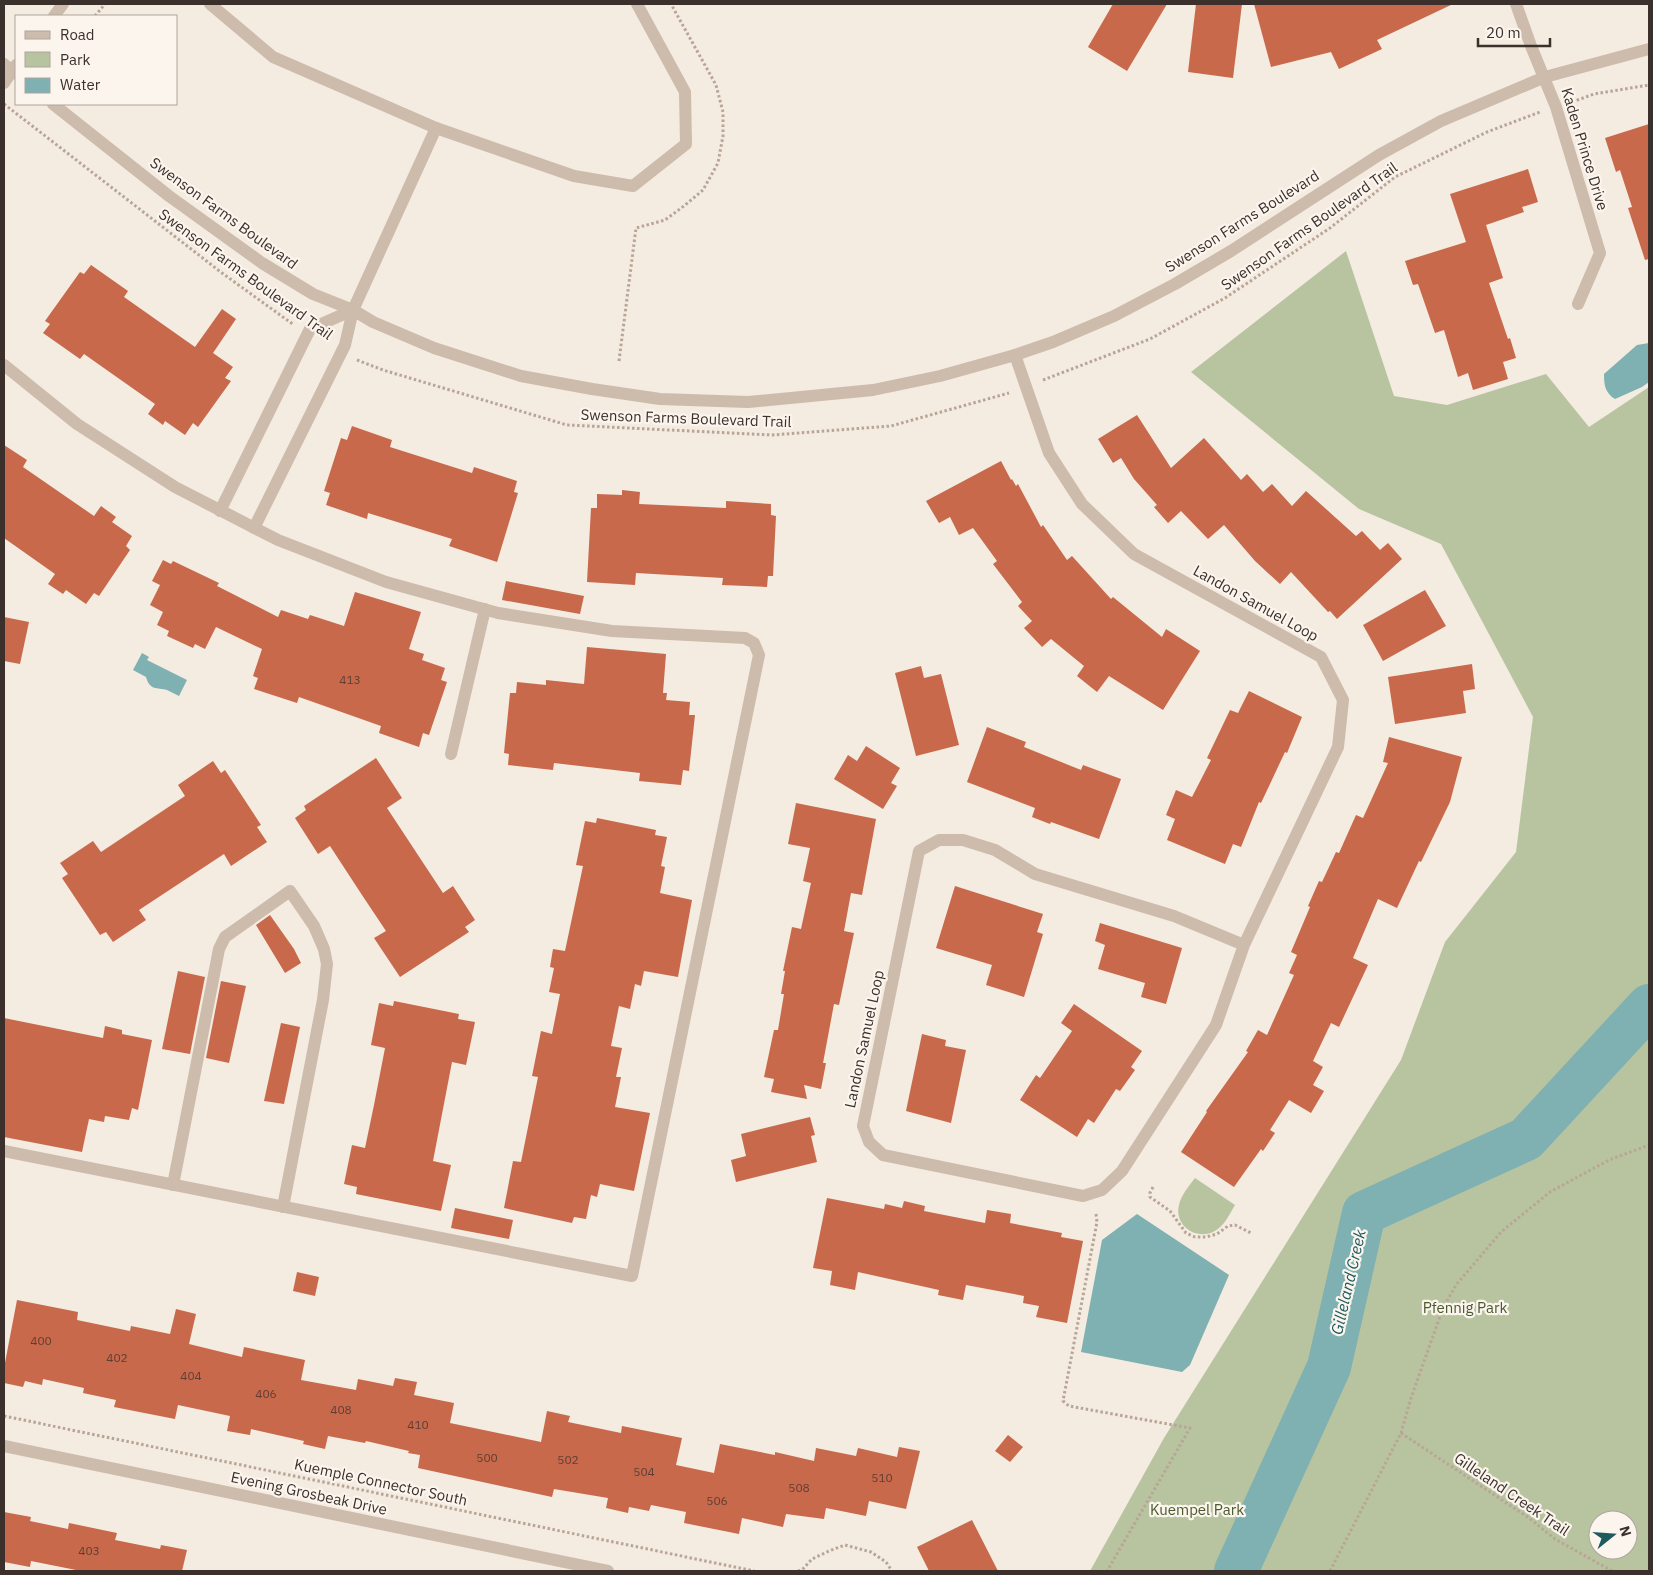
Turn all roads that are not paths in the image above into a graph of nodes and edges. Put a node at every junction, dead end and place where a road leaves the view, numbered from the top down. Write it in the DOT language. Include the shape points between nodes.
graph roads {
  1 [pos="63,4"];
  2 [pos="210,4"];
  3 [pos="637,4"];
  4 [pos="1516,4"];
  5 [pos="55,15"];
  6 [pos="1649,49"];
  7 [pos="12,69"];
  8 [pos="1544,77"];
  9 [pos="4,83"];
  10 [pos="54,105"];
  11 [pos="436,128"];
  12 [pos="1578,304"];
  13 [pos="353,310"];
  14 [pos="1015,355"];
  15 [pos="4,365"];
  16 [pos="220,511"];
  17 [pos="254,528"];
  18 [pos="485,609"];
  19 [pos="451,754"];
  20 [pos="1244,944"];
  21 [pos="4,1151"];
  22 [pos="173,1185"];
  23 [pos="283,1207"];
  24 [pos="4,1446"];
  25 [pos="608,1571"];
  1 -- 5 [label="street"];
  2 -- 11 [label="street" via="273,57"];
  3 -- 11 [label="street" via="685,92 686,144 633,186 574,176"];
  4 -- 8 [label="street, Kaden Prince Drive"];
  6 -- 8 [label="street, Swenson Farms Boulevard"];
  7 -- 9 [label="street"];
  8 -- 12 [label="street, Kaden Prince Drive" via="1600,253"];
  8 -- 14 [label="street, Swenson Farms Boulevard" via="1440,121 1379,155 1231,252 1114,316"];
  10 -- 13 [label="street, Swenson Farms Boulevard" via="169,196 262,263 313,294"];
  11 -- 13 [label="street"];
  13 -- 14 [label="street, Swenson Farms Boulevard" via="434,348 522,376 592,390 660,398 748,402 873,390"];
  13 -- 16 [label="street" via="310,329"];
  13 -- 17 [label="street" via="345,346"];
  14 -- 20 [label="street, Landon Samuel Loop" via="1049,453 1082,504 1134,554 1321,658 1343,700 1338,747"];
  15 -- 16 [label="street" via="78,424 174,487"];
  16 -- 17 [label="street"];
  17 -- 18 [label="street" via="386,582"];
  18 -- 19 [label="street"];
  18 -- 23 [label="street" via="612,631 745,638 754,643 759,655 632,1276"];
  20 -- 20 [label="street, Landon Samuel Loop" via="1216,1025 1122,1171 1102,1190 1083,1196 1073,1194 884,1155 869,1142 862,1126 919,851 939,840 963,840 995,850 1035,874 1174,916"];
  21 -- 22 [label="street"];
  22 -- 23 [label="street"];
  22 -- 23 [label="street" via="219,949 236,928 290,891 314,926 327,964"];
  24 -- 25 [label="street, Evening Grosbeak Drive"];
}
